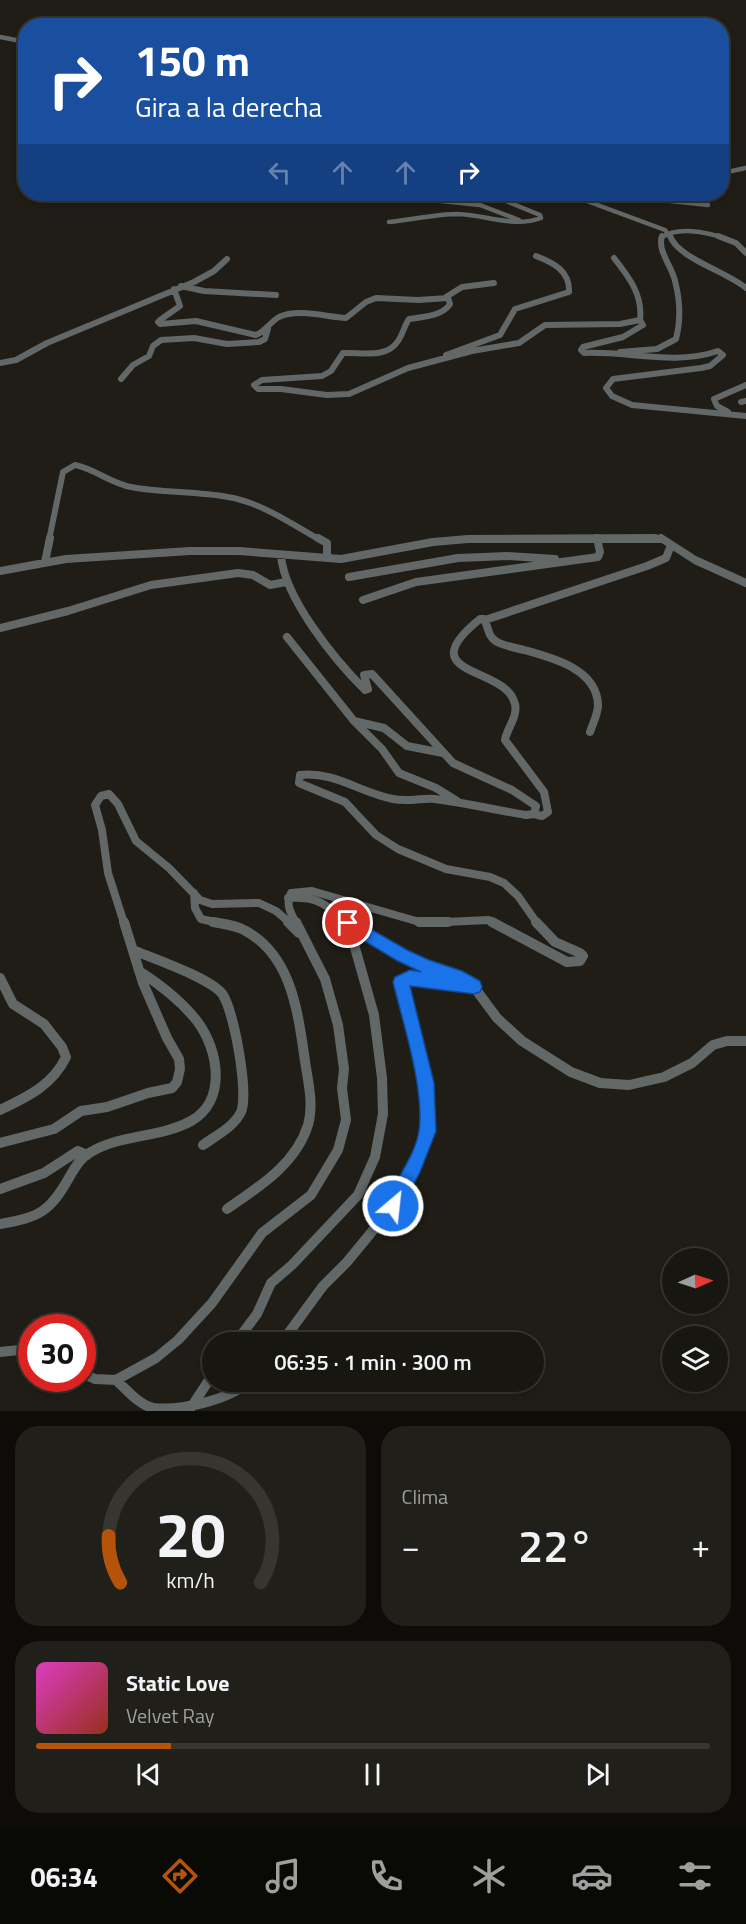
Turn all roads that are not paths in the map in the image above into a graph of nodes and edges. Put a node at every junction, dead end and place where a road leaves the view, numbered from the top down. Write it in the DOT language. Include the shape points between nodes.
graph roads {
  1 [pos="0,36"];
  2 [pos="18,40"];
  3 [pos="746,168"];
  4 [pos="729,172"];
  5 [pos="434,201"];
  6 [pos="506,201"];
  7 [pos="583,201"];
  8 [pos="671,201"];
  9 [pos="708,205"];
  10 [pos="389,222"];
  11 [pos="525,223"];
  12 [pos="669,233"];
  13 [pos="746,253"];
  14 [pos="536,256"];
  15 [pos="614,258"];
  16 [pos="227,259"];
  17 [pos="494,283"];
  18 [pos="181,286"];
  19 [pos="746,288"];
  20 [pos="174,289"];
  21 [pos="276,295"];
  22 [pos="446,297"];
  23 [pos="640,320"];
  24 [pos="268,329"];
  25 [pos="613,352"];
  26 [pos="443,358"];
  27 [pos="0,363"];
  28 [pos="121,379"];
  29 [pos="746,385"];
  30 [pos="743,416"];
  31 [pos="597,538"];
  32 [pos="671,545"];
  33 [pos="281,556"];
  34 [pos="327,558"];
  35 [pos="567,561"];
  36 [pos="45,562"];
  37 [pos="0,571"];
  38 [pos="349,578"];
  39 [pos="286,582"];
  40 [pos="746,583"];
  41 [pos="363,600"];
  42 [pos="485,620"];
  43 [pos="0,628"];
  44 [pos="287,637"];
  45 [pos="354,721"];
  46 [pos="590,732"];
  47 [pos="445,753"];
  48 [pos="466,806"];
  49 [pos="534,814"];
  50 [pos="194,893"];
  51 [pos="288,898"];
  52 [pos="348,923"];
  53 [pos="305,939"];
  54 [pos="133,950"];
  55 [pos="141,973"];
  56 [pos="0,978"];
  57 [pos="474,987"];
  58 [pos="746,1041"];
  59 [pos="0,1110"];
  60 [pos="0,1143"];
  61 [pos="203,1145"];
  62 [pos="87,1155"];
  63 [pos="0,1189"];
  64 [pos="227,1209"];
  65 [pos="0,1224"];
  66 [pos="244,1332"];
  67 [pos="289,1332"];
  68 [pos="18,1350"];
  69 [pos="0,1352"];
  70 [pos="96,1379"];
  71 [pos="116,1380"];
  72 [pos="202,1391"];
  73 [pos="231,1392"];
  74 [pos="190,1409"];
  1 -- 2 [label="street"];
  3 -- 4 [label="street"];
  5 -- 11 [label="street" via="480,205"];
  6 -- 11 [label="street" via="540,215 541,218"];
  7 -- 12 [label="street"];
  8 -- 9 [label="street"];
  10 -- 11 [label="street" via="450,214"];
  12 -- 13 [label="street" via="722,238 738,244"];
  12 -- 19 [label="street" via="673,243 692,258 733,277"];
  12 -- 25 [label="street" via="661,237 660,250 669,262 680,301 676,339 657,349"];
  14 -- 26 [label="street" via="559,266 567,278 569,292 515,309 500,335 447,353"];
  15 -- 23 [label="street" via="639,297"];
  16 -- 18 [label="street" via="214,271"];
  17 -- 22 [label="street" via="465,286"];
  18 -- 20 [label="street"];
  18 -- 21 [label="street"];
  20 -- 24 [label="street" via="180,306 160,319 160,324 196,321 256,335"];
  20 -- 27 [label="street" via="16,360"];
  22 -- 24 [label="street" via="413,301 376,299 346,318 286,315 274,320"];
  22 -- 26 [label="street" via="450,304 447,309 409,319 396,345 368,354 343,353 335,368 322,376 262,380 254,385 327,395 349,393"];
  23 -- 25 [label="street" via="643,325 638,331 581,350"];
  23 -- 26 [label="street" via="545,325 519,344"];
  24 -- 28 [label="street" via="265,339 259,342 162,340"];
  25 -- 30 [label="street" via="695,358 721,351 723,355 710,366 613,379 606,388 610,394 632,404"];
  29 -- 30 [label="street" via="714,399 719,409"];
  31 -- 32 [label="street" via="661,538"];
  31 -- 34 [label="street" via="468,539"];
  31 -- 35 [label="street" via="598,557"];
  32 -- 40 [label="street"];
  32 -- 42 [label="street" via="666,558 647,566"];
  33 -- 34 [label="street"];
  33 -- 36 [label="street" via="190,551"];
  33 -- 39 [label="street"];
  34 -- 36 [label="street" via="327,543 321,538 231,497 131,487 75,465 63,472"];
  35 -- 38 [label="street" via="512,555 468,558 424,562"];
  35 -- 41 [label="street" via="416,582"];
  36 -- 37 [label="street"];
  39 -- 43 [label="street" via="270,585 253,575 238,573 155,584"];
  39 -- 47 [label="street" via="318,636 357,683 368,689 364,675 372,674"];
  42 -- 46 [label="street" via="486,631 494,640 573,667 588,678 597,693 598,705"];
  42 -- 49 [label="street" via="480,619 459,636 454,653 461,666 500,684 512,697 516,711 506,732 506,744 544,792 548,804 546,814"];
  44 -- 45 [label="street"];
  45 -- 47 [label="street" via="384,728 407,746"];
  45 -- 48 [label="street" via="399,773"];
  47 -- 49 [label="street" via="453,763 530,800 536,806"];
  48 -- 49 [label="street"];
  48 -- 51 [label="street" via="432,799 382,798 346,781 299,776 304,788 346,802 372,834 393,847 448,870 492,876 504,882 556,942 581,952 580,961 567,962 550,956 489,920 423,923 312,891 296,891"];
  50 -- 53 [label="street" via="205,903 250,901 269,907"];
  50 -- 54 [label="street" via="130,834 115,798 109,794 101,796 95,805 108,873"];
  50 -- 64 [label="street" via="201,919 242,929 274,955 285,971 298,1017 311,1105 308,1125 296,1150 268,1181"];
  51 -- 52 [label="street" via="307,897 323,903"];
  51 -- 53 [label="street" via="290,911"];
  52 -- 57 [label="street" via="402,955 457,976"];
  52 -- 66 [label="street" via="374,1015 382,1078 383,1114 375,1156 358,1195 271,1283"];
  53 -- 71 [label="street" via="325,979 338,1025 346,1120 338,1150 311,1195 262,1233 212,1303 178,1340 156,1358"];
  54 -- 55 [label="street"];
  54 -- 61 [label="street" via="202,979 224,994 237,1044 244,1100 233,1121"];
  55 -- 60 [label="street" via="179,1059 179,1076 172,1088 81,1111 54,1129"];
  55 -- 62 [label="street" via="202,1028 217,1075 217,1088 206,1112 175,1127 110,1144"];
  56 -- 59 [label="street" via="13,1004 44,1024 66,1057 56,1076 43,1087"];
  57 -- 58 [label="street" via="497,1018 522,1041 571,1072 600,1083 629,1085 664,1077 692,1063 713,1044"];
  57 -- 67 [label="street" via="410,978 401,982 426,1083 427,1131 393,1206 348,1262 323,1286"];
  62 -- 63 [label="street" via="78,1151 44,1173"];
  62 -- 65 [label="street" via="78,1162 47,1212"];
  68 -- 69 [label="street"];
  70 -- 71 [label="street"];
  71 -- 74 [label="street" via="152,1408"];
  72 -- 74 [label="street"];
  73 -- 74 [label="street"];
}
